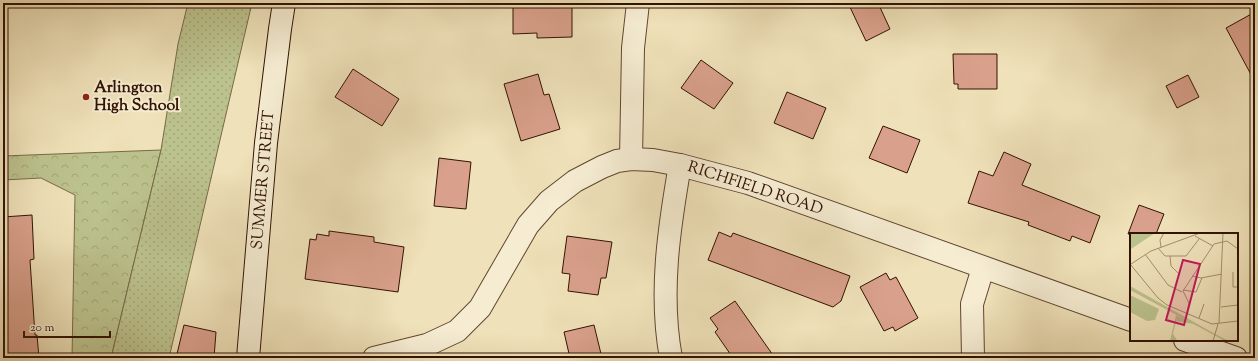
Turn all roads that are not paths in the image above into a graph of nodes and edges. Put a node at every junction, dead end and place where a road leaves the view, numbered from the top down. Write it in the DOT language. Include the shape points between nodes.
graph roads {
  1 [pos="284,3"];
  2 [pos="638,3"];
  3 [pos="631,159"];
  4 [pos="680,165"];
  5 [pos="983,268"];
  6 [pos="1130,320"];
  7 [pos="1189,341"];
  8 [pos="248,358"];
  9 [pos="374,358"];
  10 [pos="671,358"];
  11 [pos="974,358"];
  12 [pos="1236,358"];
  1 -- 8 [label="street, SUMMER STREET" via="266,143"];
  2 -- 3 [label="street"];
  3 -- 4 [label="street, RICHFIELD ROAD"];
  3 -- 9 [label="street, RICHFIELD ROAD" via="602,167 575,181 549,201 528,225 480,308 457,331 427,344"];
  4 -- 5 [label="street, RICHFIELD ROAD" via="748,183"];
  4 -- 10 [label="street" via="667,250 666,315"];
  5 -- 6 [label="street, RICHFIELD ROAD"];
  5 -- 11 [label="street" via="972,304"];
  7 -- 12 [label="street"];
}
